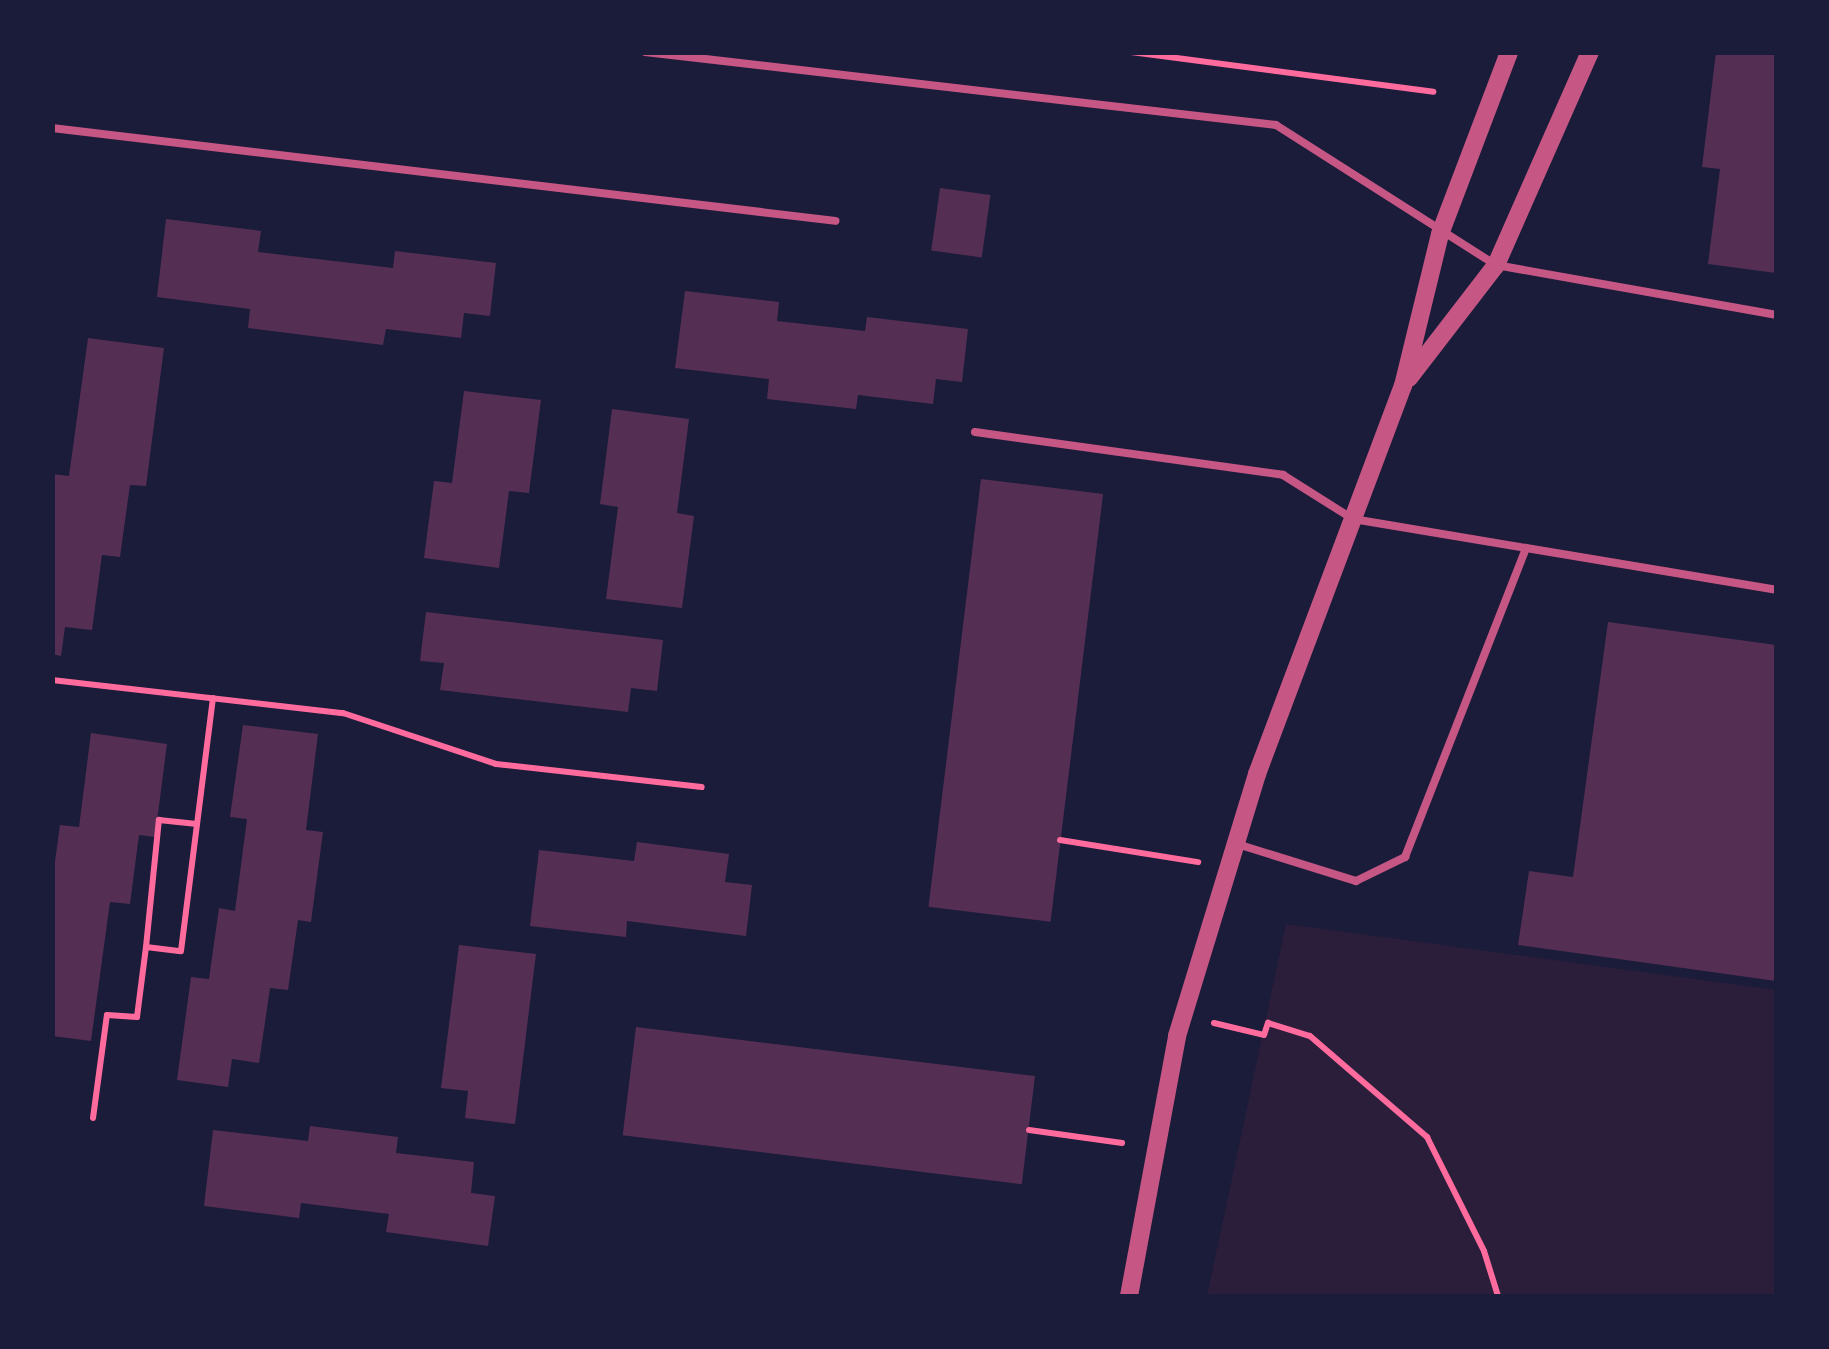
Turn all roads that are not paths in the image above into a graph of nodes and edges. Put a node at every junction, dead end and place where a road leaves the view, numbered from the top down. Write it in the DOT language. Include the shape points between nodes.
graph roads {
  1 [pos="644,52"];
  2 [pos="1509,52"];
  3 [pos="1590,52"];
  4 [pos="52,128"];
  5 [pos="836,221"];
  6 [pos="1440,234"];
  7 [pos="1496,265"];
  8 [pos="1776,315"];
  9 [pos="1403,386"];
  10 [pos="975,432"];
  11 [pos="1353,519"];
  12 [pos="1526,548"];
  13 [pos="1776,590"];
  14 [pos="1236,844"];
  15 [pos="1129,1296"];
  1 -- 6 [label="lane" via="1276,125"];
  2 -- 6 [label="street"];
  3 -- 7 [label="street"];
  4 -- 5 [label="lane"];
  6 -- 7 [label="lane"];
  6 -- 9 [label="street"];
  7 -- 8 [label="lane"];
  7 -- 9 [label="street"];
  9 -- 11 [label="street"];
  10 -- 11 [label="lane" via="1283,474"];
  11 -- 12 [label="lane"];
  11 -- 14 [label="street"];
  12 -- 13 [label="lane"];
  12 -- 14 [label="lane" via="1404,857 1356,881"];
  14 -- 15 [label="street" via="1184,1016"];
}
